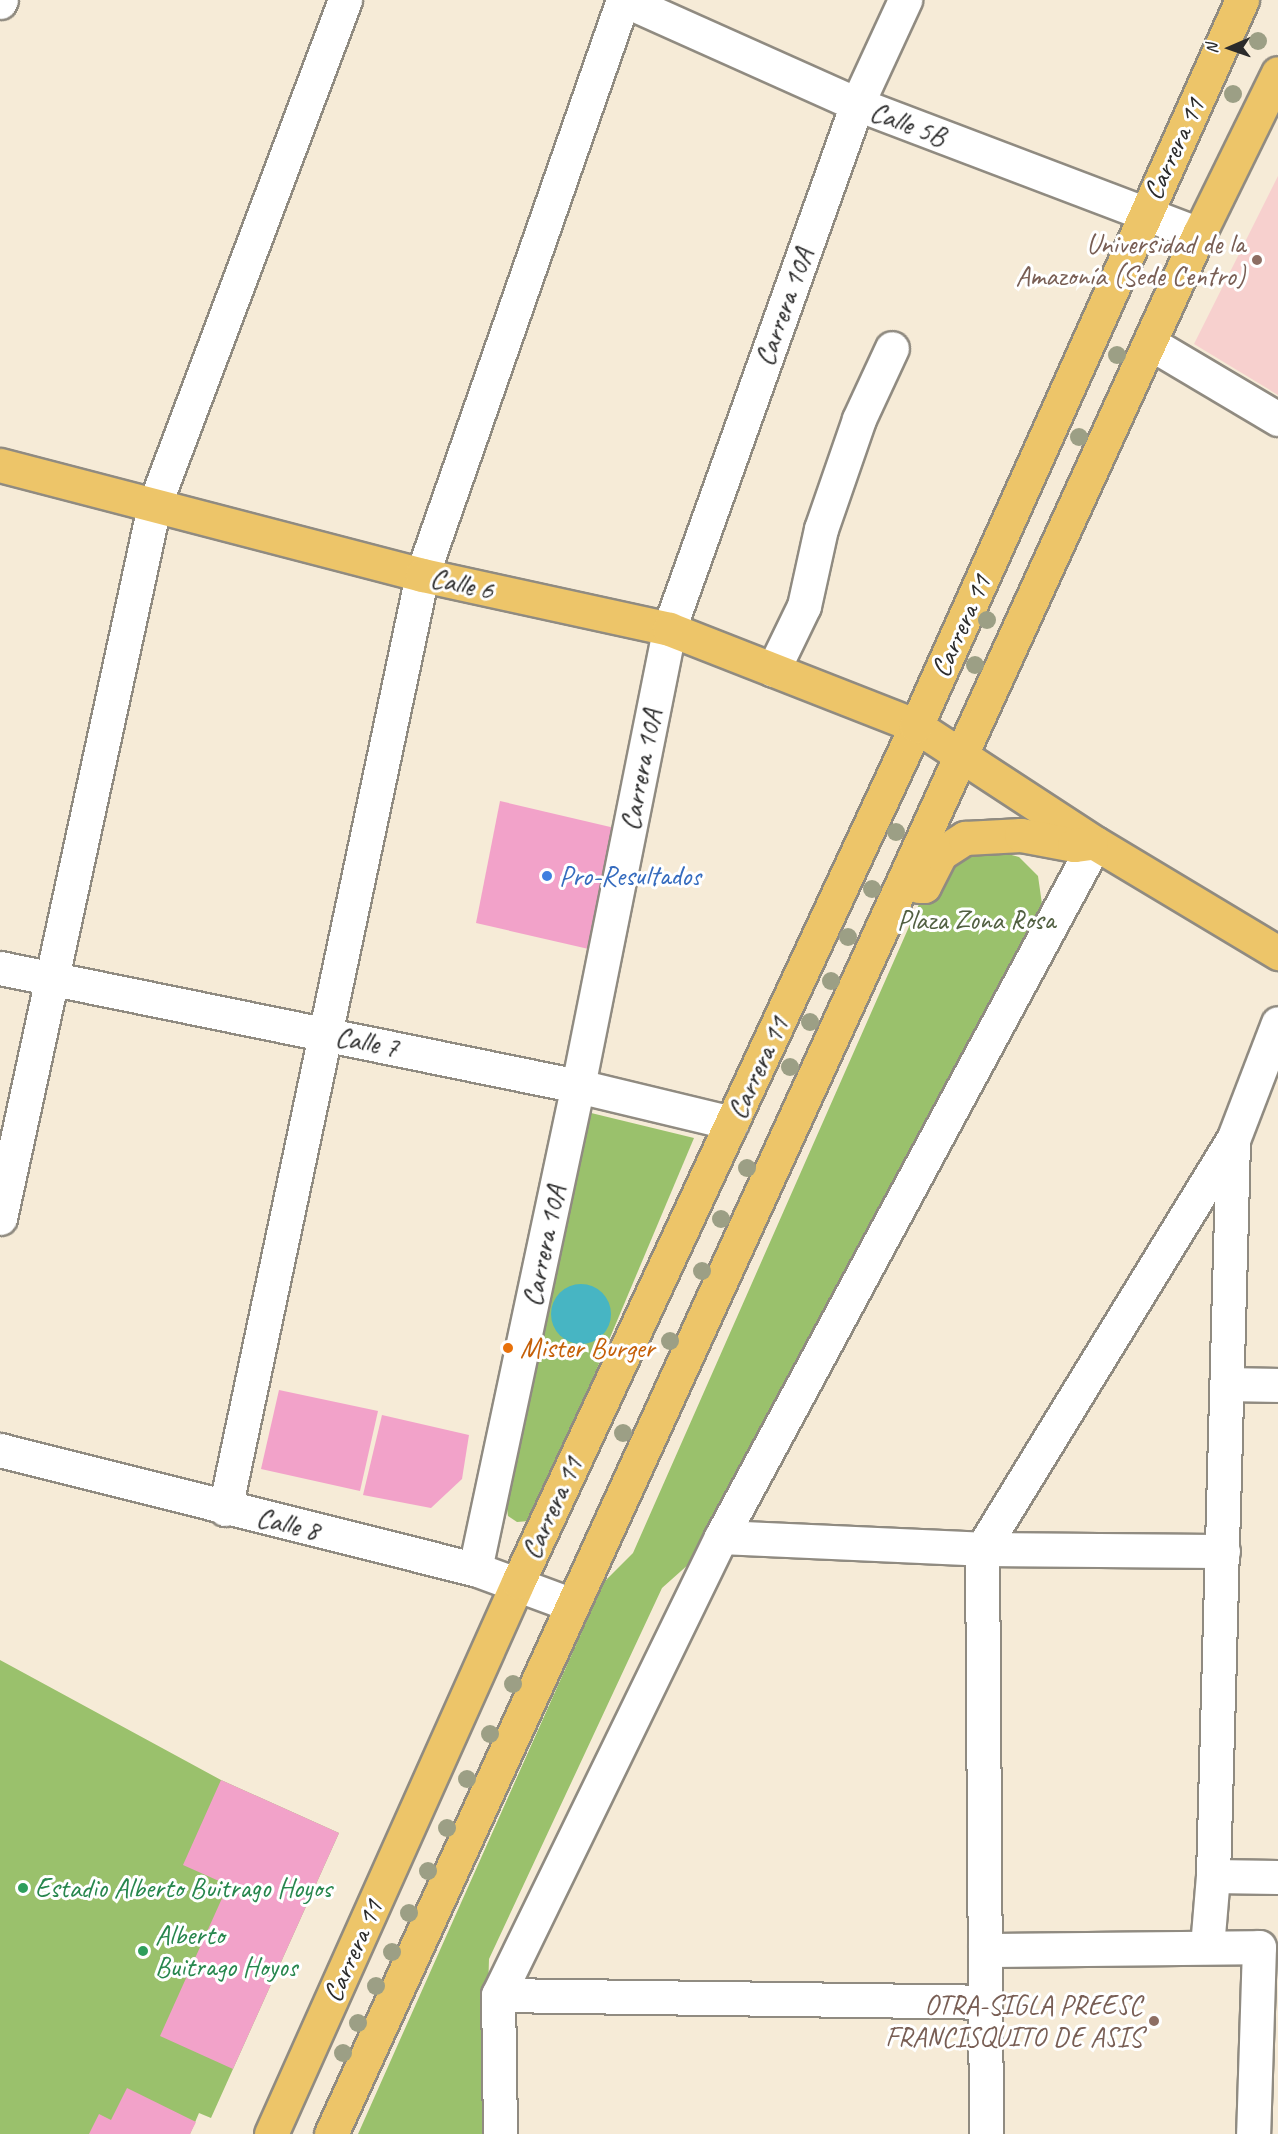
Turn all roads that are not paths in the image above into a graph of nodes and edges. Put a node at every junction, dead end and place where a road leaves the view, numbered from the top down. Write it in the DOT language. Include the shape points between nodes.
graph roads {
  1 [pos="345,0"];
  2 [pos="623,0"];
  3 [pos="905,0"];
  4 [pos="1242,0"];
  5 [pos="1278,73"];
  6 [pos="857,104"];
  7 [pos="1144,213"];
  8 [pos="1199,234"];
  9 [pos="1150,343"];
  10 [pos="892,348"];
  11 [pos="1278,419"];
  12 [pos="0,465"];
  13 [pos="154,506"];
  14 [pos="422,575"];
  15 [pos="669,629"];
  16 [pos="773,670"];
  17 [pos="916,726"];
  18 [pos="961,755"];
  19 [pos="1095,843"];
  20 [pos="902,887"];
  21 [pos="1278,953"];
  22 [pos="0,968"];
  23 [pos="51,980"];
  24 [pos="1278,1023"];
  25 [pos="326,1034"];
  26 [pos="578,1086"];
  27 [pos="732,1123"];
  28 [pos="1233,1140"];
  29 [pos="0,1218"];
  30 [pos="1228,1384"];
  31 [pos="1278,1385"];
  32 [pos="0,1450"];
  33 [pos="225,1509"];
  34 [pos="721,1537"];
  35 [pos="982,1549"];
  36 [pos="1223,1551"];
  37 [pos="476,1569"];
  38 [pos="518,1582"];
  39 [pos="573,1605"];
  40 [pos="1213,1876"];
  41 [pos="1278,1877"];
  42 [pos="1207,1947"];
  43 [pos="985,1950"];
  44 [pos="498,1995"];
  45 [pos="985,2002"];
  46 [pos="271,2134"];
  47 [pos="331,2134"];
  48 [pos="500,2134"];
  49 [pos="986,2134"];
  50 [pos="1253,2134"];
  1 -- 13 [label="street"];
  2 -- 6 [label="street, Calle 5B"];
  2 -- 14 [label="street"];
  3 -- 6 [label="street, Carrera 10A"];
  4 -- 7 [label="main road, Carrera 11"];
  5 -- 8 [label="main road, Carrera 11"];
  6 -- 7 [label="street, Calle 5B"];
  6 -- 15 [label="street, Carrera 10A"];
  7 -- 8 [label="street, Calle 5B"];
  7 -- 17 [label="main road, Carrera 11"];
  8 -- 9 [label="main road, Carrera 11"];
  9 -- 11 [label="street"];
  9 -- 18 [label="main road, Carrera 11"];
  10 -- 16 [label="street" via="859,419 821,529 804,606"];
  12 -- 13 [label="main road, Calle 6"];
  13 -- 14 [label="main road, Calle 6"];
  13 -- 23 [label="street"];
  14 -- 15 [label="main road, Calle 6"];
  14 -- 25 [label="street"];
  15 -- 16 [label="main road, Calle 6"];
  15 -- 26 [label="street, Carrera 10A"];
  16 -- 17 [label="main road, Calle 6"];
  17 -- 18 [label="main road, Calle 6"];
  17 -- 27 [label="main road, Carrera 11"];
  18 -- 19 [label="main road, Calle 6"];
  18 -- 20 [label="main road, Carrera 11"];
  19 -- 20 [label="main road" via="1074,845 1021,835 965,838 940,854 924,886"];
  19 -- 21 [label="main road, Calle 6"];
  19 -- 34 [label="street"];
  20 -- 39 [label="main road, Carrera 11"];
  22 -- 23 [label="street, Calle 7"];
  23 -- 25 [label="street, Calle 7"];
  23 -- 29 [label="street"];
  24 -- 28 [label="street"];
  25 -- 26 [label="street, Calle 7"];
  25 -- 33 [label="street"];
  26 -- 27 [label="street, Calle 7"];
  26 -- 37 [label="street, Carrera 10A"];
  27 -- 38 [label="main road, Carrera 11"];
  28 -- 30 [label="street"];
  28 -- 35 [label="street"];
  30 -- 31 [label="street"];
  30 -- 36 [label="street"];
  32 -- 33 [label="street, Calle 8"];
  33 -- 37 [label="street, Calle 8"];
  34 -- 35 [label="street"];
  34 -- 44 [label="street"];
  35 -- 36 [label="street"];
  35 -- 43 [label="street"];
  36 -- 40 [label="street"];
  37 -- 38 [label="street, Calle 8"];
  38 -- 39 [label="street, Calle 8"];
  38 -- 46 [label="main road, Carrera 11"];
  39 -- 47 [label="main road, Carrera 11"];
  40 -- 41 [label="street"];
  40 -- 42 [label="street"];
  42 -- 43 [label="street"];
  42 -- 50 [label="street" via="1259,1947"];
  43 -- 45 [label="street"];
  44 -- 45 [label="street"];
  44 -- 48 [label="street"];
  45 -- 49 [label="street"];
}
